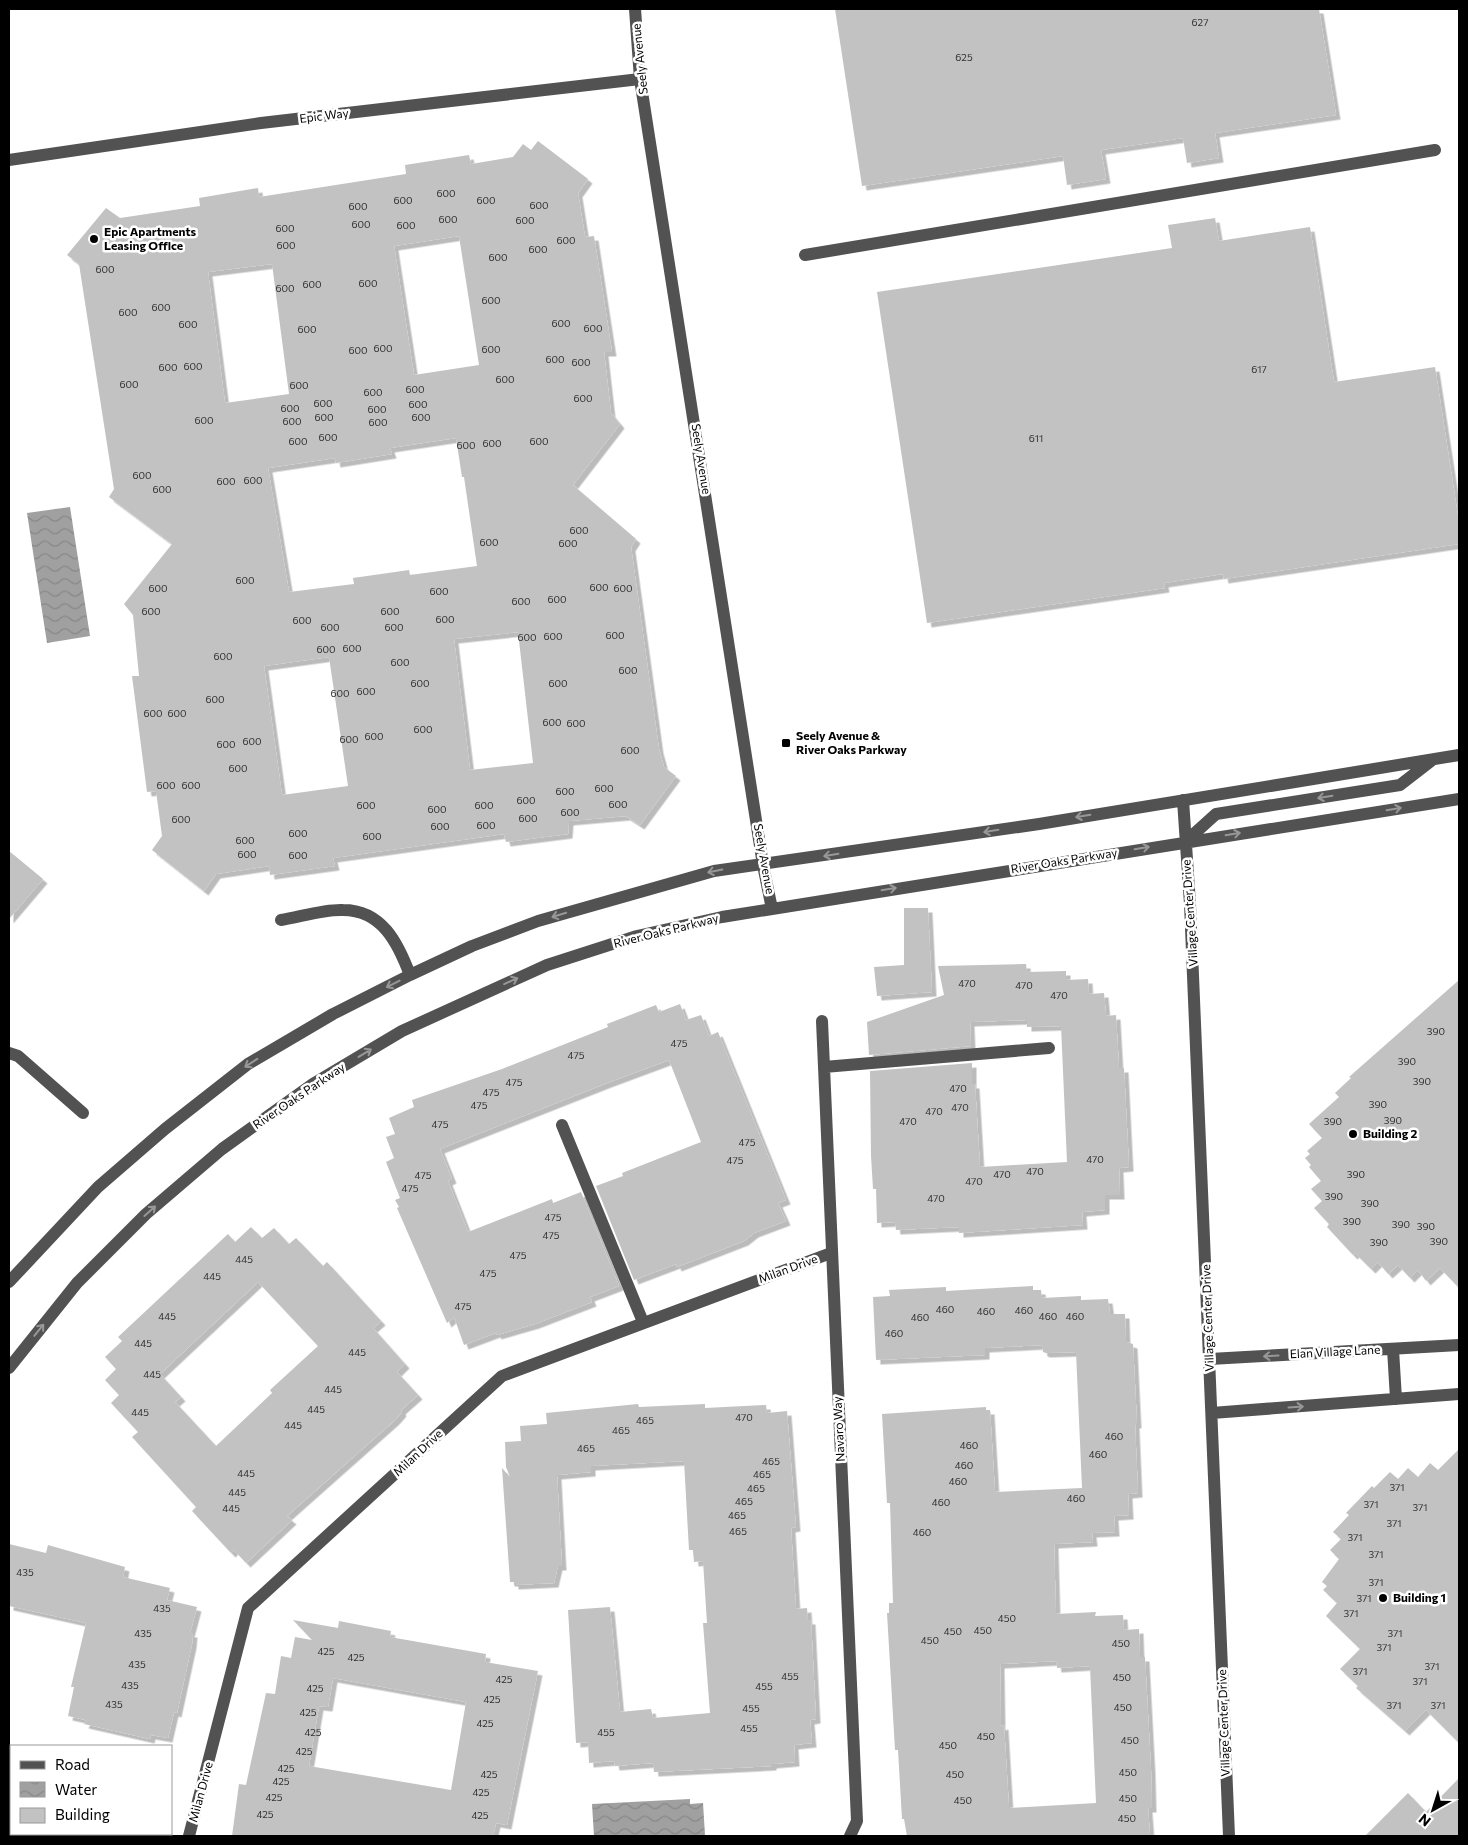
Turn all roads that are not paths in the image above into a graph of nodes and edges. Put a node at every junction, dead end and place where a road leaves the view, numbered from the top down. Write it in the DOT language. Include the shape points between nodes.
graph roads {
  1 [pos="635,9"];
  2 [pos="640,79"];
  3 [pos="1435,150"];
  4 [pos="9,160"];
  5 [pos="805,255"];
  6 [pos="1459,755"];
  7 [pos="1434,759"];
  8 [pos="1459,799"];
  9 [pos="1183,800"];
  10 [pos="1185,842"];
  11 [pos="763,865"];
  12 [pos="772,909"];
  13 [pos="281,920"];
  14 [pos="410,975"];
  15 [pos="822,1021"];
  16 [pos="1050,1048"];
  17 [pos="9,1053"];
  18 [pos="824,1067"];
  19 [pos="83,1114"];
  20 [pos="562,1125"];
  21 [pos="831,1253"];
  22 [pos="9,1282"];
  23 [pos="643,1322"];
  24 [pos="1459,1346"];
  25 [pos="1393,1349"];
  26 [pos="1210,1359"];
  27 [pos="9,1368"];
  28 [pos="1459,1394"];
  29 [pos="1396,1399"];
  30 [pos="1212,1413"];
  31 [pos="189,1836"];
  32 [pos="850,1836"];
  33 [pos="1229,1836"];
  1 -- 2 [label="street, Seely Avenue"];
  2 -- 4 [label="street, Epic Way" via="262,123"];
  2 -- 11 [label="street, Seely Avenue"];
  3 -- 5 [label="street"];
  6 -- 7 [label="street"];
  7 -- 9 [label="street"];
  7 -- 10 [label="street, one-way" via="1400,785 1216,814"];
  10 -- 8 [label="street, River Oaks Parkway, one-way"];
  9 -- 10 [label="street, Village Center Drive"];
  9 -- 11 [label="street, one-way"];
  12 -- 10 [label="street, River Oaks Parkway, one-way"];
  10 -- 26 [label="street, Village Center Drive" via="1191,914"];
  11 -- 12 [label="street, Seely Avenue"];
  11 -- 14 [label="street, one-way" via="714,871 538,921 472,946"];
  27 -- 12 [label="street, River Oaks Parkway, one-way" via="77,1284 146,1214 222,1149 321,1079 402,1031 547,965 637,936"];
  13 -- 14 [label="street" via="343,910 370,918 381,924 399,946"];
  14 -- 22 [label="street, one-way" via="333,1014 248,1064 98,1187"];
  15 -- 18 [label="street, Navaro Way"];
  16 -- 18 [label="street"];
  17 -- 19 [label="street" via="18,1056"];
  18 -- 21 [label="street, Navaro Way"];
  20 -- 23 [label="street"];
  21 -- 23 [label="street, Milan Drive"];
  21 -- 32 [label="street, Navaro Way" via="857,1821"];
  23 -- 31 [label="street, Milan Drive" via="502,1376 248,1608"];
  24 -- 25 [label="street, Elan Village Lane"];
  25 -- 26 [label="street, Elan Village Lane, one-way"];
  25 -- 29 [label="street"];
  26 -- 30 [label="street, Village Center Drive"];
  28 -- 29 [label="street"];
  30 -- 29 [label="street, one-way"];
  30 -- 33 [label="street, Village Center Drive"];
}
